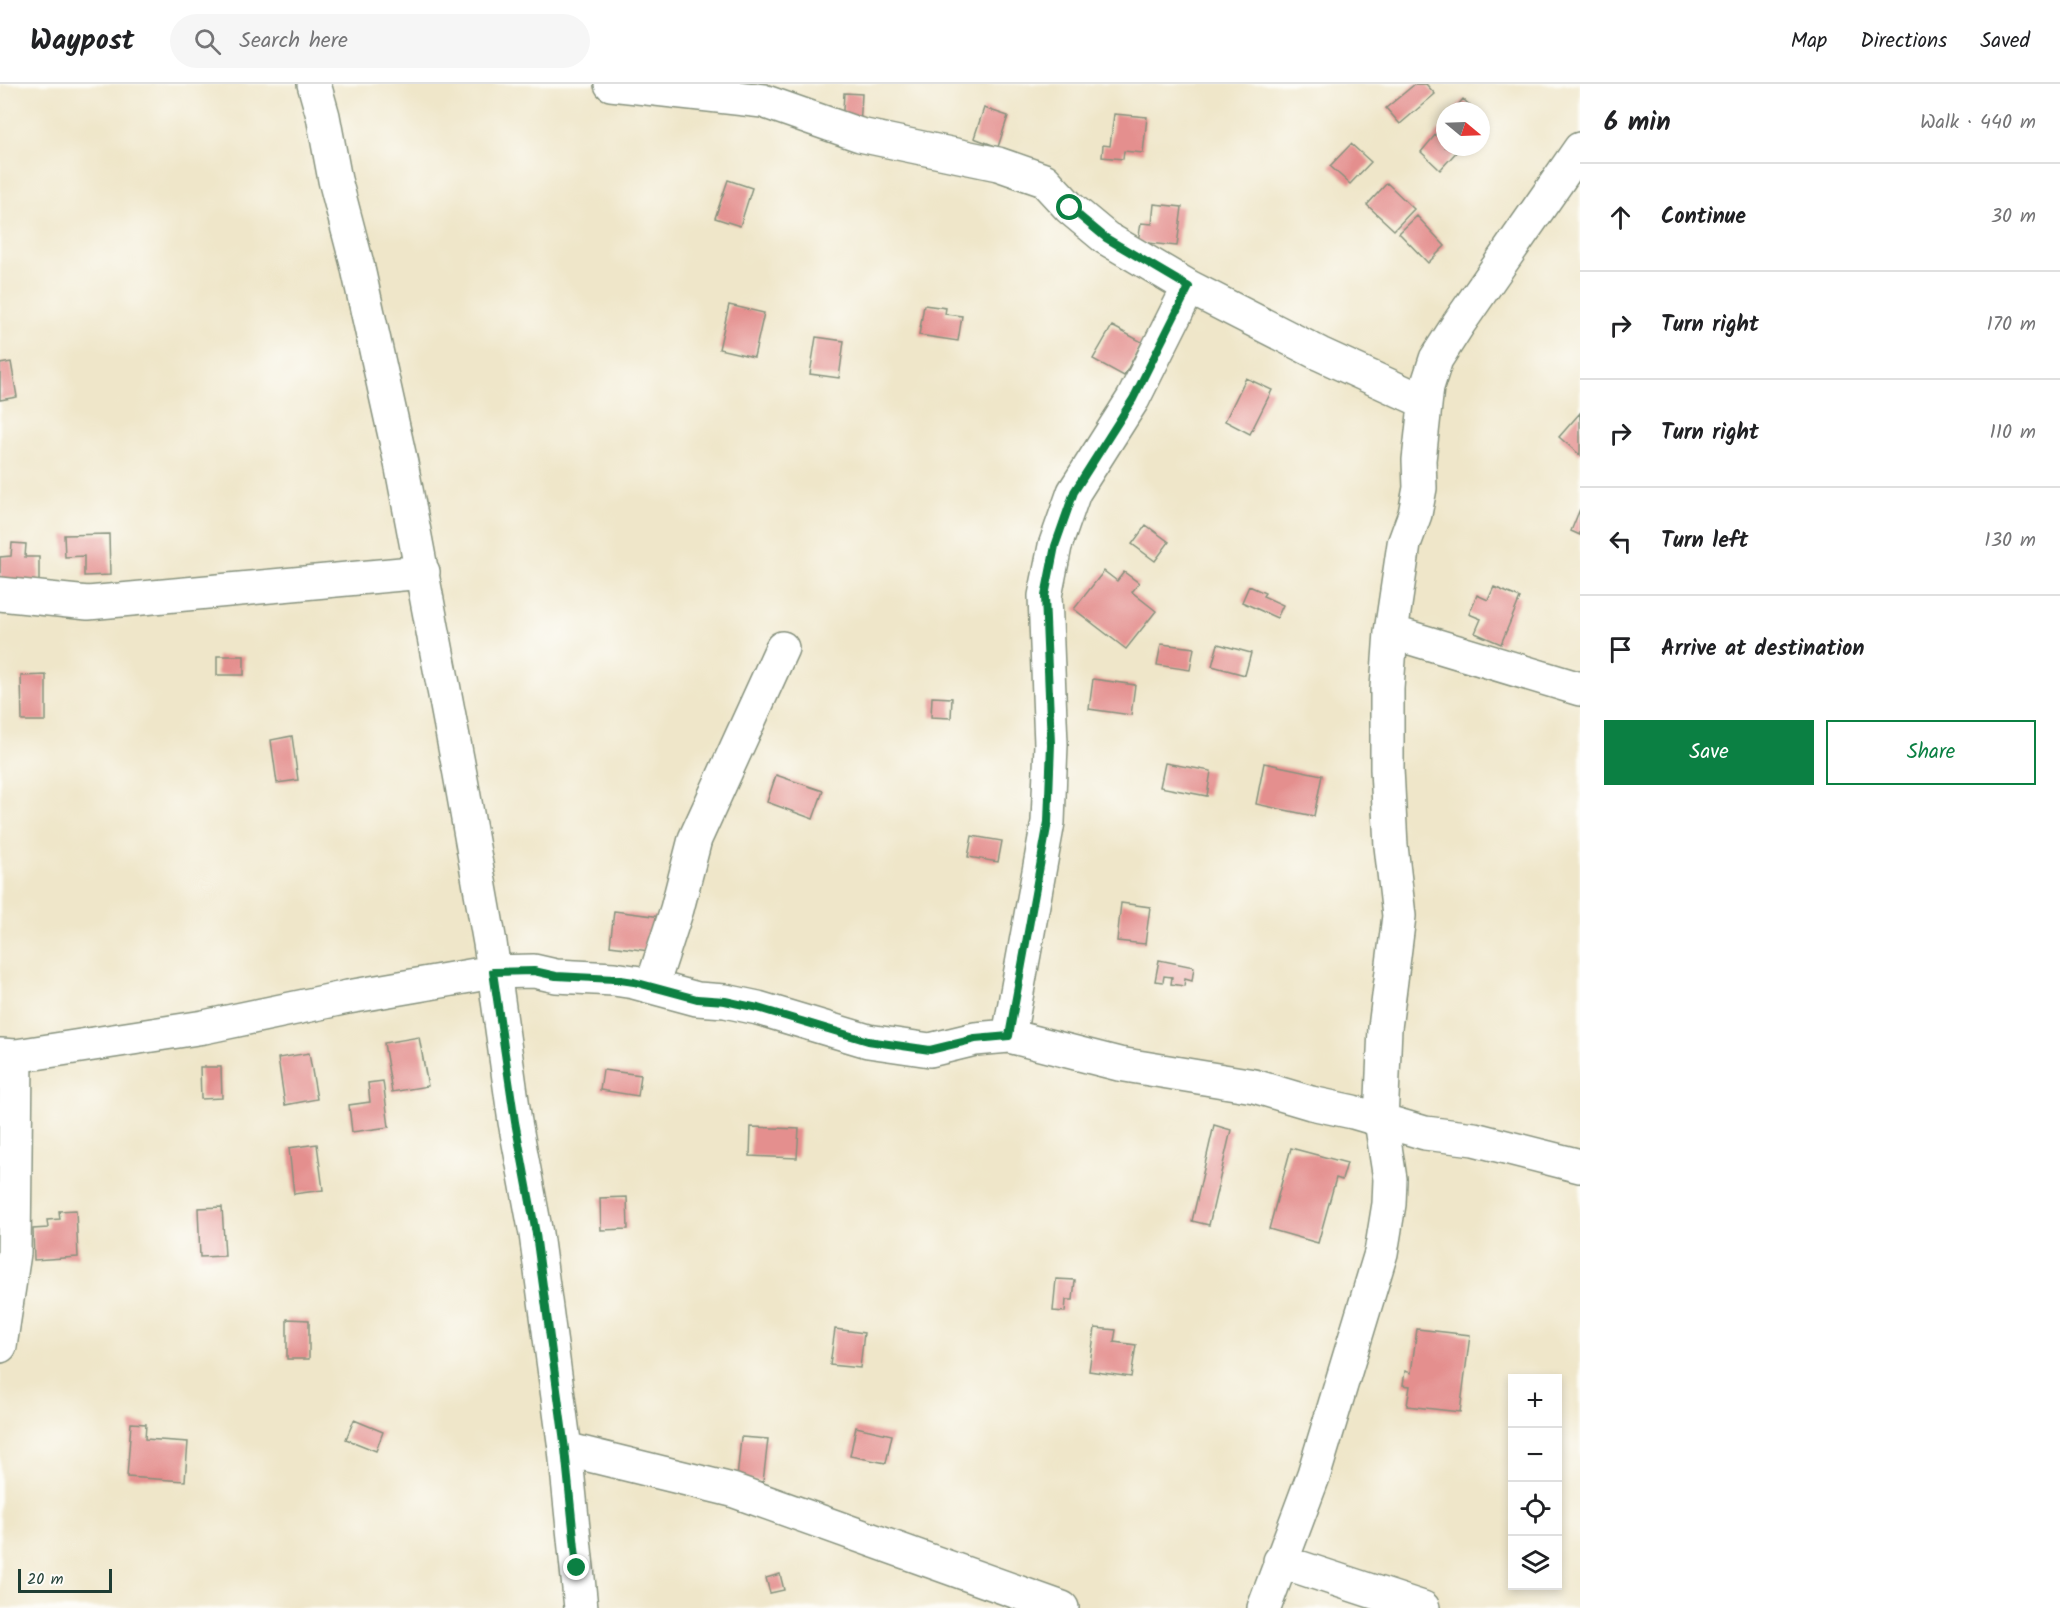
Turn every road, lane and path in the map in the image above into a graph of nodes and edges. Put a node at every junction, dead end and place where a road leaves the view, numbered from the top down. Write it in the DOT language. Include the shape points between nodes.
graph roads {
  1 [pos="314,84"];
  2 [pos="611,84"];
  3 [pos="1580,149"];
  4 [pos="1189,287"];
  5 [pos="1425,402"];
  6 [pos="423,572"];
  7 [pos="0,594"];
  8 [pos="1391,632"];
  9 [pos="782,648"];
  10 [pos="1580,689"];
  11 [pos="493,972"];
  12 [pos="652,986"];
  13 [pos="1009,1036"];
  14 [pos="8,1055"];
  15 [pos="1381,1121"];
  16 [pos="1580,1166"];
  17 [pos="0,1346"];
  18 [pos="565,1449"];
  19 [pos="1280,1561"];
  20 [pos="581,1608"];
  21 [pos="1062,1608"];
  22 [pos="1264,1608"];
  23 [pos="1423,1608"];
  1 -- 6 [label="street" via="381,369"];
  2 -- 4 [label="street" via="762,100 860,135 998,164 1044,180 1106,238"];
  3 -- 5 [label="street" via="1436,359"];
  4 -- 5 [label="street"];
  4 -- 13 [label="street" via="1133,399 1074,492 1055,546 1045,596 1051,744 1048,822"];
  5 -- 8 [label="street" via="1420,488 1404,544"];
  6 -- 7 [label="street" via="87,603"];
  6 -- 11 [label="street"];
  8 -- 10 [label="street"];
  8 -- 15 [label="street" via="1387,769 1399,916 1385,1028"];
  9 -- 12 [label="street" via="695,839"];
  11 -- 12 [label="street" via="534,971"];
  11 -- 14 [label="street" via="204,1027"];
  11 -- 18 [label="street" via="536,1234"];
  12 -- 13 [label="street" via="697,999 758,1008 868,1041 930,1050"];
  13 -- 15 [label="street" via="1119,1064 1254,1086"];
  14 -- 17 [label="street" via="14,1253"];
  15 -- 16 [label="street"];
  15 -- 19 [label="street" via="1390,1179 1381,1253 1314,1474"];
  18 -- 20 [label="street"];
  18 -- 21 [label="street" via="732,1490"];
  19 -- 22 [label="street"];
  19 -- 23 [label="street"];
}
